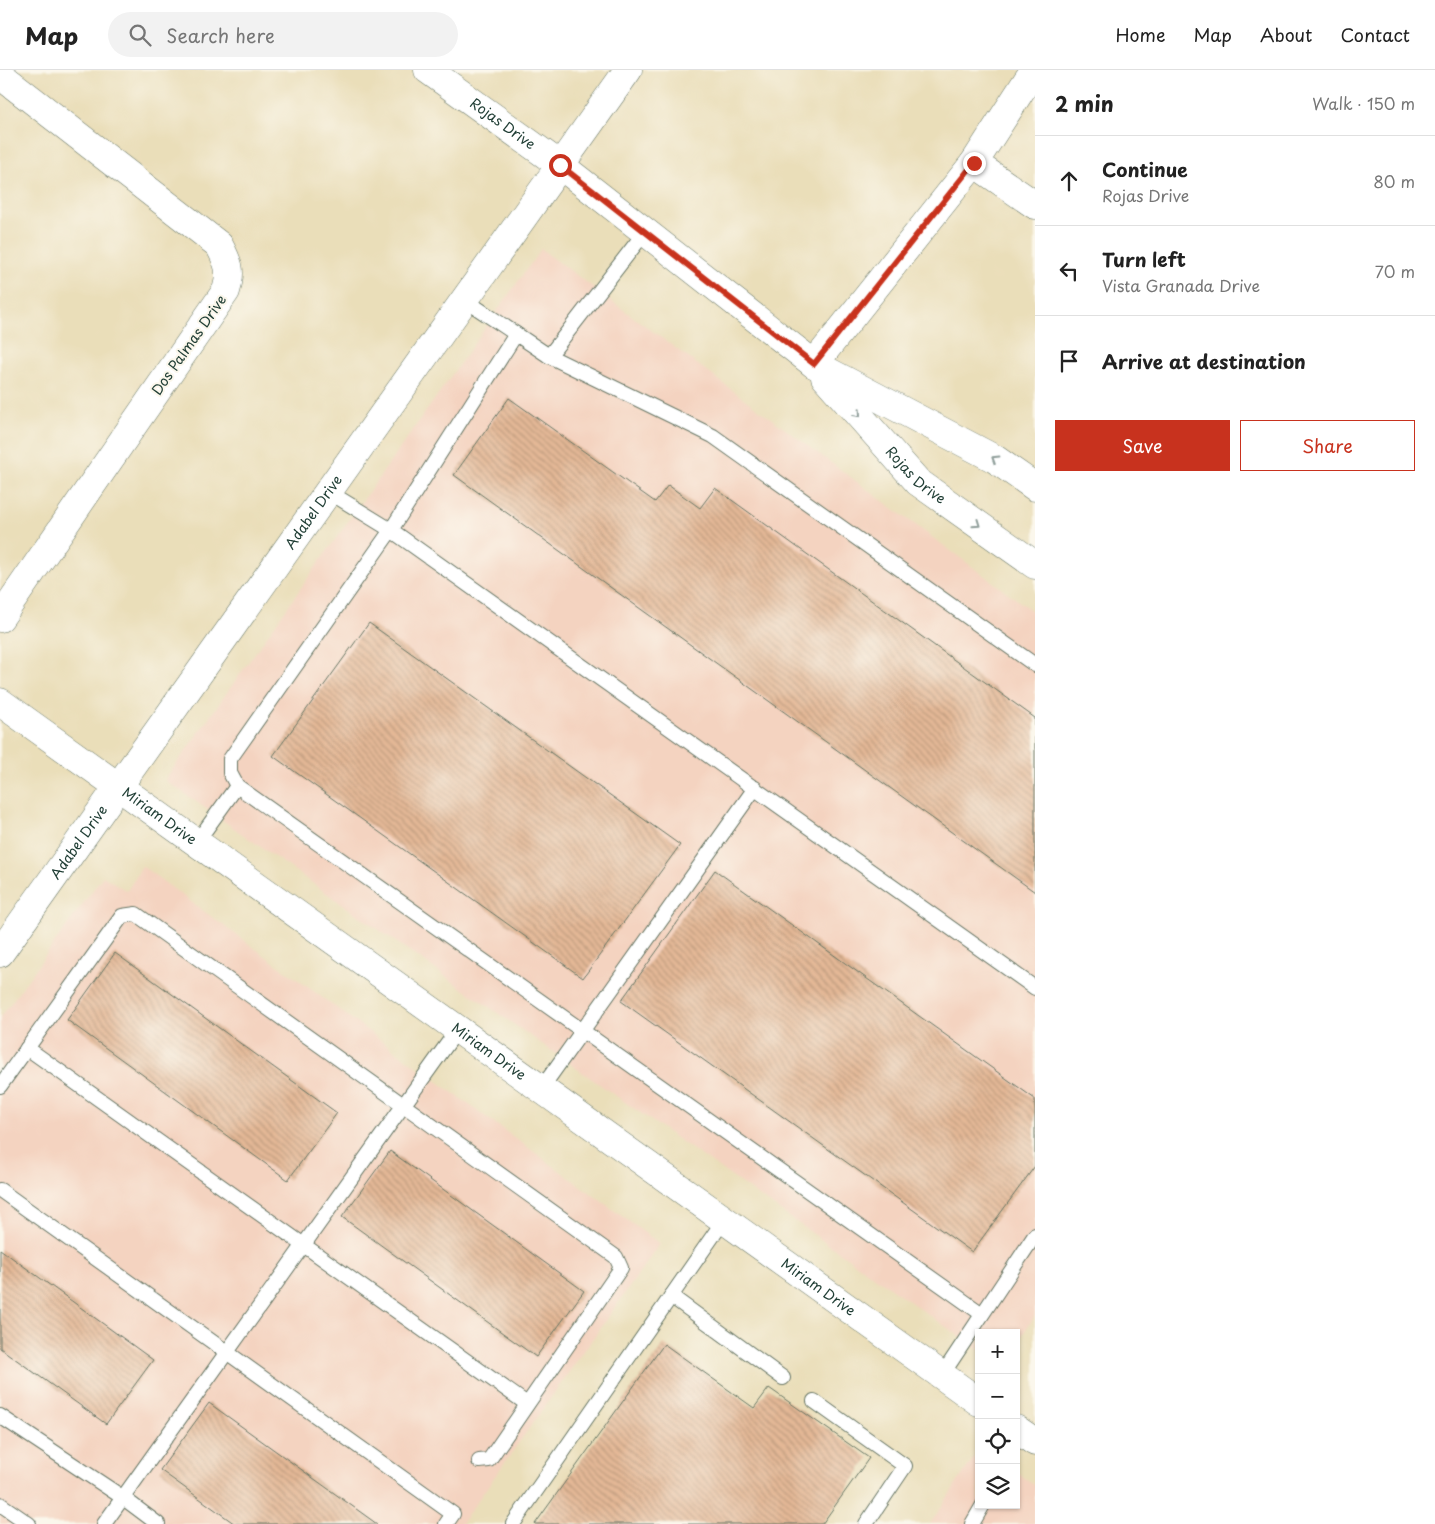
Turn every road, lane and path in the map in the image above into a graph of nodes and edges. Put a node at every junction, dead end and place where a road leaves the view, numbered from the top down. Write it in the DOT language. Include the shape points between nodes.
graph roads {
  1 [pos="428,70"];
  2 [pos="628,70"];
  3 [pos="1034,70"];
  4 [pos="0,75"];
  5 [pos="974,163"];
  6 [pos="560,165"];
  7 [pos="1035,205"];
  8 [pos="645,232"];
  9 [pos="465,300"];
  10 [pos="516,334"];
  11 [pos="549,356"];
  12 [pos="814,364"];
  13 [pos="1035,487"];
  14 [pos="329,492"];
  15 [pos="391,530"];
  16 [pos="1035,565"];
  17 [pos="0,618"];
  18 [pos="1035,665"];
  19 [pos="0,702"];
  20 [pos="237,786"];
  21 [pos="120,788"];
  22 [pos="755,788"];
  23 [pos="196,843"];
  24 [pos="0,953"];
  25 [pos="1035,988"];
  26 [pos="458,1030"];
  27 [pos="581,1030"];
  28 [pos="28,1048"];
  29 [pos="0,1086"];
  30 [pos="541,1089"];
  31 [pos="404,1104"];
  32 [pos="0,1190"];
  33 [pos="724,1220"];
  34 [pos="1035,1235"];
  35 [pos="304,1244"];
  36 [pos="671,1296"];
  37 [pos="982,1314"];
  38 [pos="227,1352"];
  39 [pos="942,1376"];
  40 [pos="783,1378"];
  41 [pos="975,1399"];
  42 [pos="814,1401"];
  43 [pos="527,1404"];
  44 [pos="0,1416"];
  45 [pos="479,1461"];
  46 [pos="122,1498"];
  47 [pos="0,1504"];
  48 [pos="981,1509"];
  49 [pos="29,1524"];
  50 [pos="104,1524"];
  51 [pos="158,1524"];
  52 [pos="446,1524"];
  53 [pos="513,1524"];
  54 [pos="866,1524"];
  55 [pos="972,1524"];
  1 -- 6 [label="street, Rojas Drive"];
  2 -- 6 [label="street, Adabel Drive"];
  3 -- 5 [label="street"];
  4 -- 17 [label="street, Dos Palmas Drive" via="219,245 231,275 226,291"];
  5 -- 7 [label="street"];
  5 -- 12 [label="street"];
  6 -- 8 [label="street, Rojas Drive"];
  6 -- 9 [label="street, Adabel Drive"];
  8 -- 11 [label="lane"];
  8 -- 12 [label="street, Rojas Drive"];
  9 -- 10 [label="lane"];
  9 -- 14 [label="street, Adabel Drive"];
  10 -- 11 [label="lane"];
  10 -- 15 [label="lane"];
  11 -- 18 [label="lane" via="713,436"];
  13 -- 12 [label="street, Rojas Drive, one-way" via="995,459"];
  12 -- 16 [label="street, Rojas Drive, one-way" via="918,482"];
  14 -- 15 [label="lane"];
  14 -- 21 [label="street, Adabel Drive"];
  15 -- 20 [label="lane" via="230,759 230,773"];
  15 -- 22 [label="lane"];
  19 -- 21 [label="street, Miriam Drive"];
  20 -- 23 [label="lane"];
  20 -- 27 [label="lane"];
  21 -- 23 [label="street, Miriam Drive"];
  21 -- 24 [label="street, Adabel Drive"];
  22 -- 25 [label="lane"];
  22 -- 27 [label="lane"];
  23 -- 26 [label="street, Miriam Drive"];
  26 -- 30 [label="street, Miriam Drive"];
  26 -- 31 [label="lane"];
  27 -- 30 [label="lane"];
  27 -- 37 [label="lane"];
  28 -- 29 [label="lane"];
  28 -- 31 [label="lane" via="122,916 136,914"];
  28 -- 35 [label="lane"];
  30 -- 33 [label="street, Miriam Drive"];
  31 -- 35 [label="lane"];
  31 -- 43 [label="lane" via="616,1257 621,1268"];
  32 -- 38 [label="lane"];
  33 -- 36 [label="lane"];
  33 -- 39 [label="street, Miriam Drive"];
  34 -- 37 [label="lane"];
  35 -- 38 [label="lane"];
  35 -- 43 [label="lane"];
  36 -- 40 [label="lane"];
  36 -- 53 [label="lane"];
  37 -- 39 [label="lane"];
  38 -- 46 [label="lane"];
  38 -- 52 [label="lane" via="453,1514"];
  39 -- 41 [label="street, Miriam Drive"];
  42 -- 54 [label="lane" via="905,1466"];
  43 -- 45 [label="lane" via="489,1460"];
  44 -- 46 [label="lane"];
  46 -- 50 [label="lane"];
  46 -- 51 [label="lane"];
  47 -- 49 [label="lane"];
  48 -- 55 [label="lane"];
}
